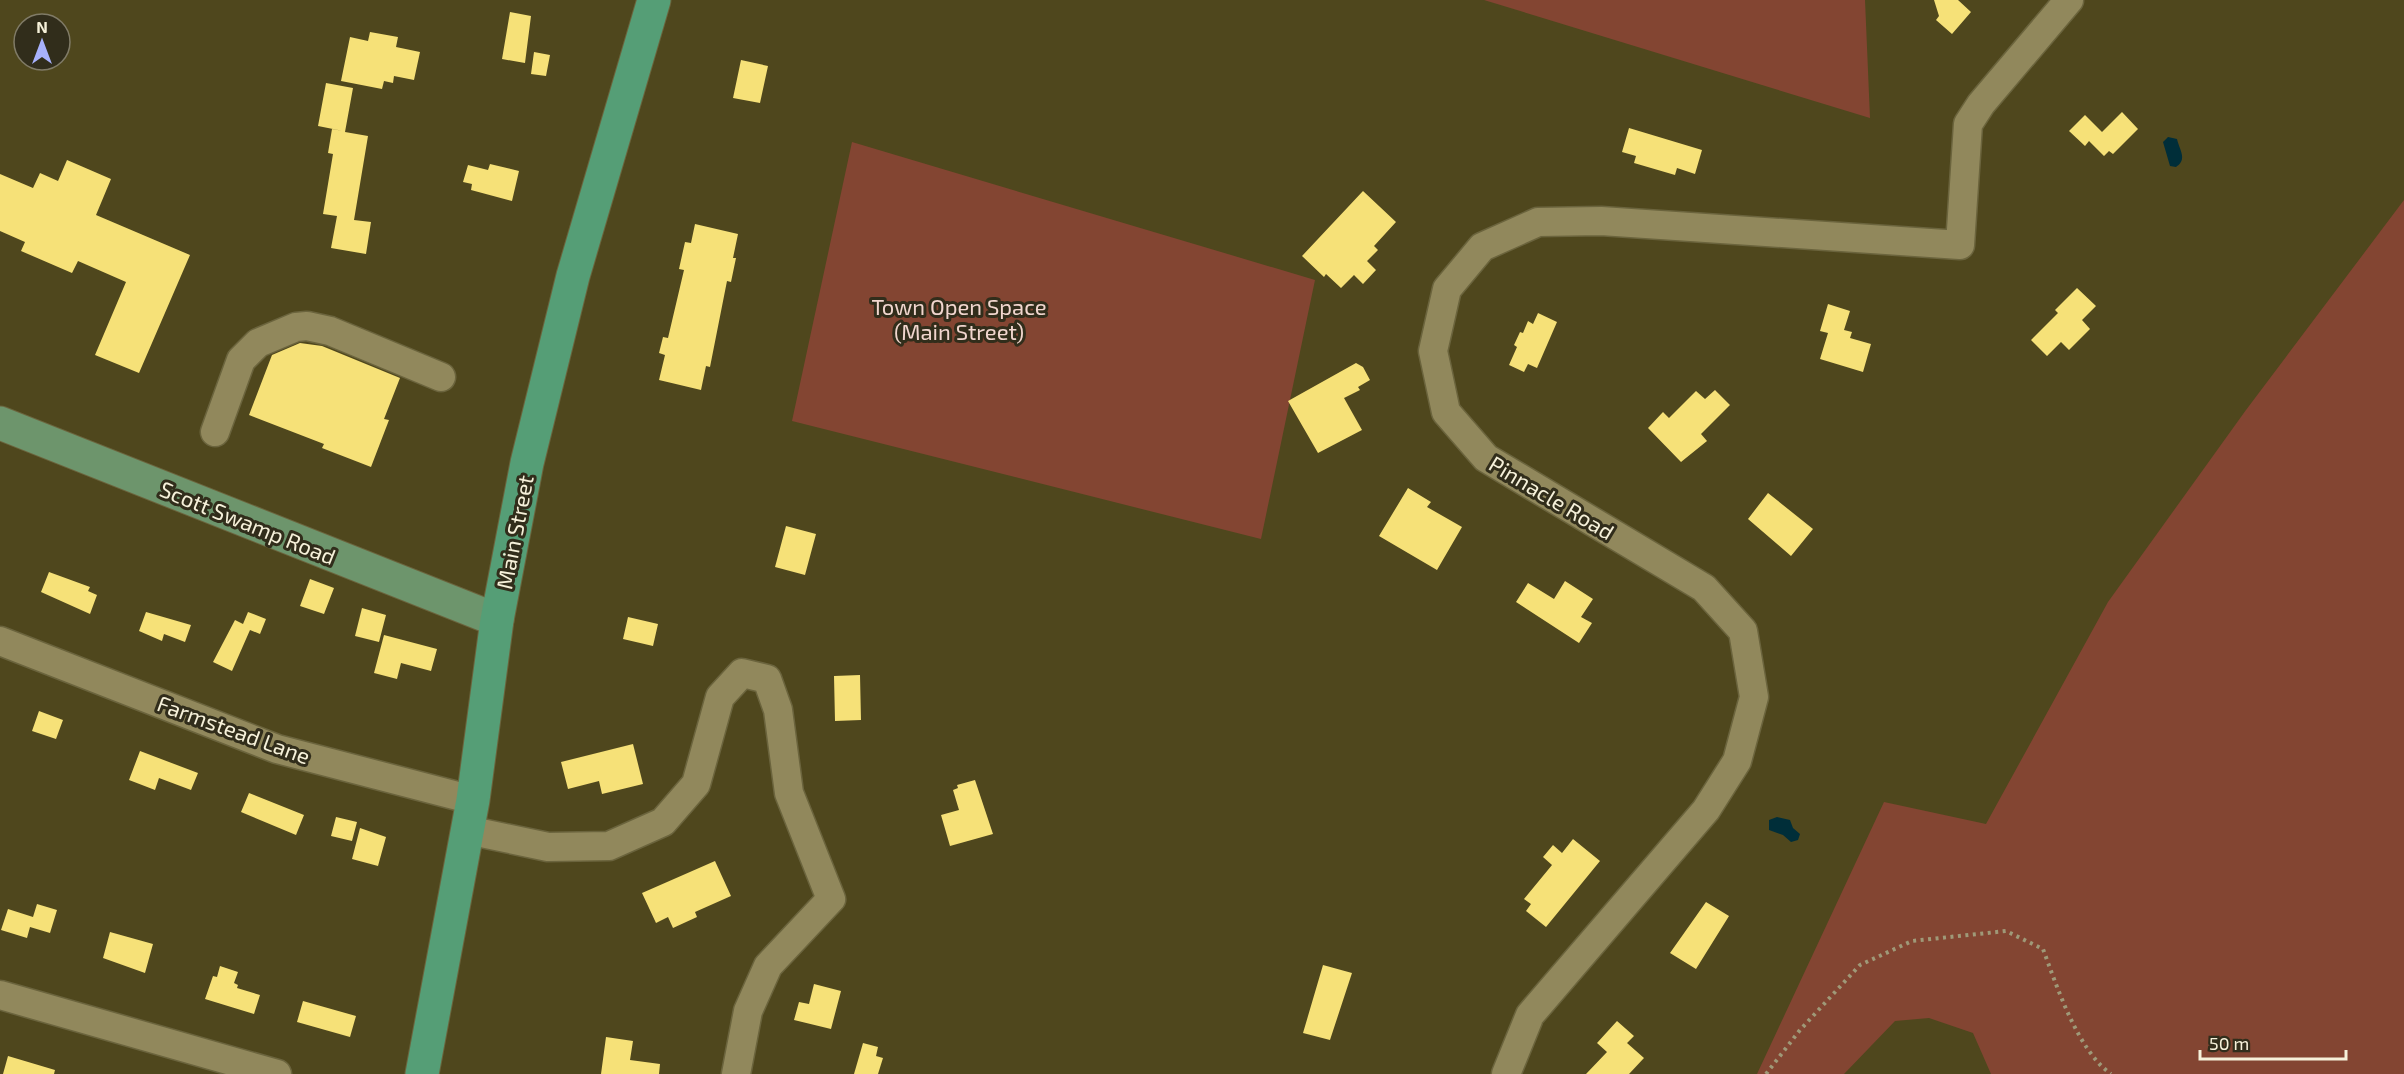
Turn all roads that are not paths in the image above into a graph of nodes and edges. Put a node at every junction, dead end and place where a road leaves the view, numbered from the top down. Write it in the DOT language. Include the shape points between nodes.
graph roads {
  1 [pos="654,0"];
  2 [pos="2070,0"];
  3 [pos="441,376"];
  4 [pos="0,423"];
  5 [pos="215,432"];
  6 [pos="497,620"];
  7 [pos="0,640"];
  8 [pos="470,815"];
  9 [pos="0,995"];
  10 [pos="277,1074"];
  11 [pos="422,1074"];
  12 [pos="736,1074"];
  13 [pos="1506,1074"];
  1 -- 6 [label="highway, Main Street" via="552,354"];
  2 -- 13 [label="street, Pinnacle Road" via="1968,124 1960,245 1601,221 1538,222 1482,247 1447,289 1433,351 1446,412 1486,458 1704,588 1743,631 1754,697 1737,761 1706,810 1530,1015"];
  3 -- 5 [label="street" via="330,331 296,327 258,343 241,360"];
  4 -- 6 [label="main road, Scott Swamp Road"];
  6 -- 8 [label="highway, Main Street"];
  7 -- 8 [label="street, Farmstead Lane" via="277,749"];
  8 -- 11 [label="highway, Main Street"];
  8 -- 12 [label="street, Farmstead Lane" via="548,847 609,846 663,822 696,784 720,697 742,673 767,679 778,710 789,793 831,899 768,966 747,1011"];
  9 -- 10 [label="street"];
}
